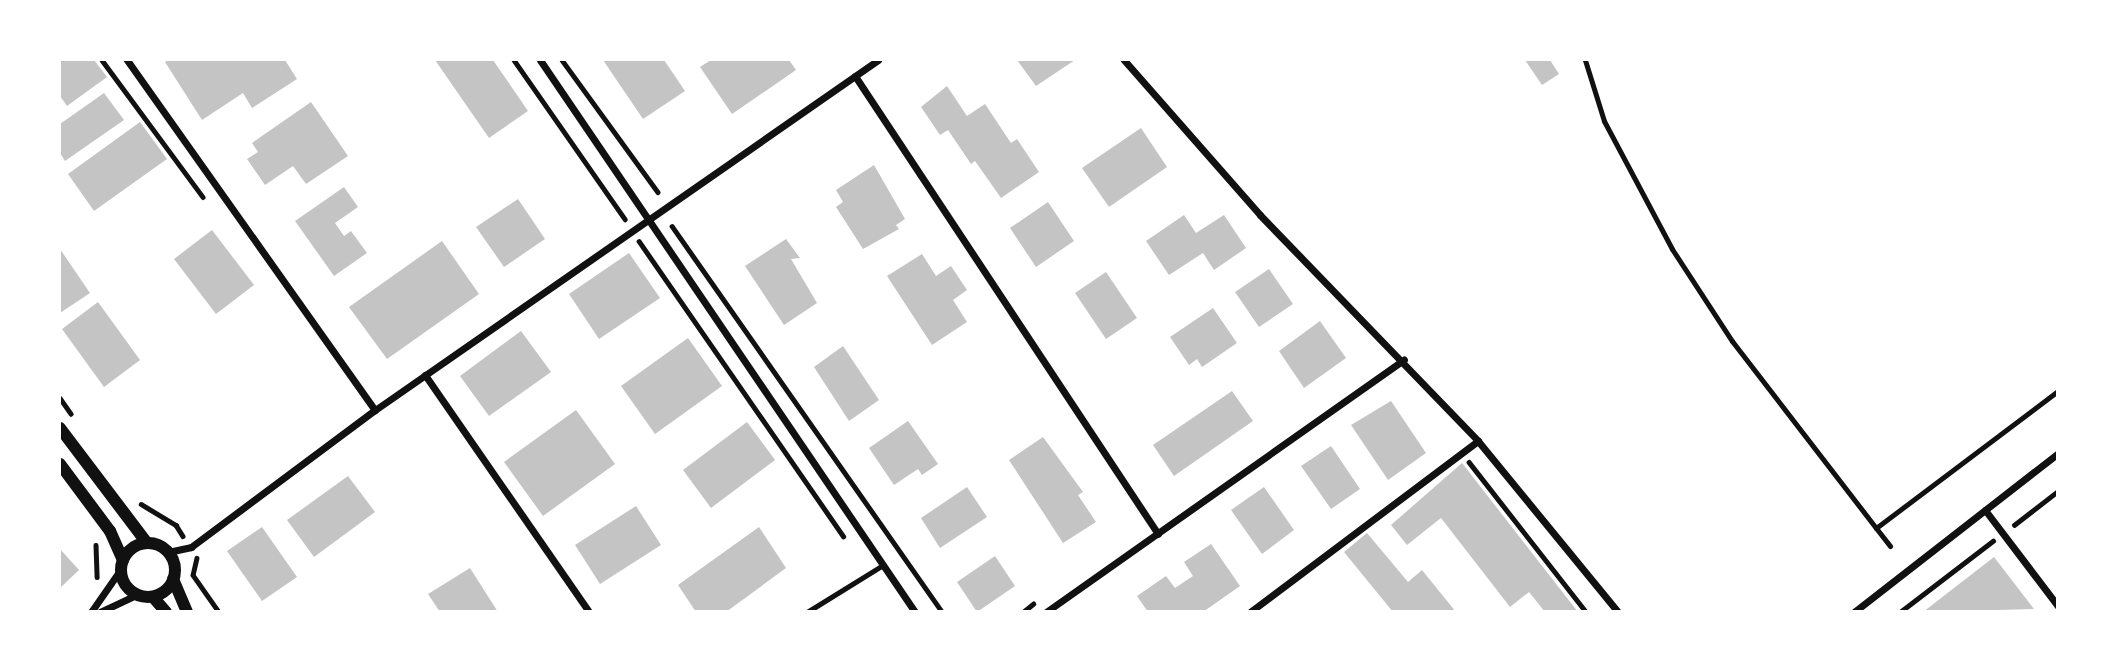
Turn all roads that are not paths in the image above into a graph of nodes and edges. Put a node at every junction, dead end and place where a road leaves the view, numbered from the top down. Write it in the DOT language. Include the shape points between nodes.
graph roads {
  1 [pos="127,60"];
  2 [pos="540,60"];
  3 [pos="878,60"];
  4 [pos="1124,60"];
  5 [pos="1585,60"];
  6 [pos="855,76"];
  7 [pos="648,221"];
  8 [pos="1404,359"];
  9 [pos="425,375"];
  10 [pos="2057,391"];
  11 [pos="375,410"];
  12 [pos="60,428"];
  13 [pos="1478,441"];
  14 [pos="2057,453"];
  15 [pos="60,464"];
  16 [pos="1985,510"];
  17 [pos="1876,528"];
  18 [pos="1158,534"];
  19 [pos="147,543"];
  20 [pos="1890,546"];
  21 [pos="168,552"];
  22 [pos="122,564"];
  23 [pos="883,565"];
  24 [pos="173,579"];
  25 [pos="138,594"];
  26 [pos="153,597"];
  27 [pos="2057,606"];
  28 [pos="1056,609"];
  29 [pos="91,611"];
  30 [pos="100,611"];
  31 [pos="166,611"];
  32 [pos="187,611"];
  33 [pos="589,611"];
  34 [pos="807,611"];
  35 [pos="915,611"];
  36 [pos="1046,611"];
  37 [pos="1250,611"];
  38 [pos="1618,611"];
  39 [pos="1854,611"];
  1 -- 11 [label="street"];
  2 -- 7 [label="street"];
  3 -- 6 [label="street"];
  4 -- 8 [label="street" via="1260,215"];
  5 -- 17 [label="lane" via="1594,95 1624,162 1698,291"];
  6 -- 7 [label="street"];
  6 -- 18 [label="street"];
  7 -- 9 [label="street" via="633,236"];
  7 -- 23 [label="street"];
  8 -- 13 [label="street"];
  8 -- 18 [label="street"];
  9 -- 11 [label="street"];
  9 -- 33 [label="street"];
  10 -- 17 [label="lane"];
  11 -- 21 [label="street" via="191,547"];
  12 -- 19 [label="street"];
  13 -- 37 [label="street"];
  13 -- 38 [label="street"];
  14 -- 16 [label="street"];
  15 -- 22 [label="street" via="110,531"];
  16 -- 27 [label="street"];
  16 -- 39 [label="street"];
  17 -- 20 [label="lane"];
  18 -- 28 [label="street"];
  19 -- 21 [label="street"];
  19 -- 22 [label="street" via="130,550"];
  21 -- 24 [label="street"];
  22 -- 25 [label="street" via="127,586"];
  22 -- 29 [label="street"];
  23 -- 34 [label="lane"];
  23 -- 35 [label="street"];
  24 -- 26 [label="street"];
  24 -- 32 [label="street"];
  25 -- 26 [label="street"];
  25 -- 30 [label="street"];
  26 -- 31 [label="street"];
  28 -- 36 [label="street"];
}
